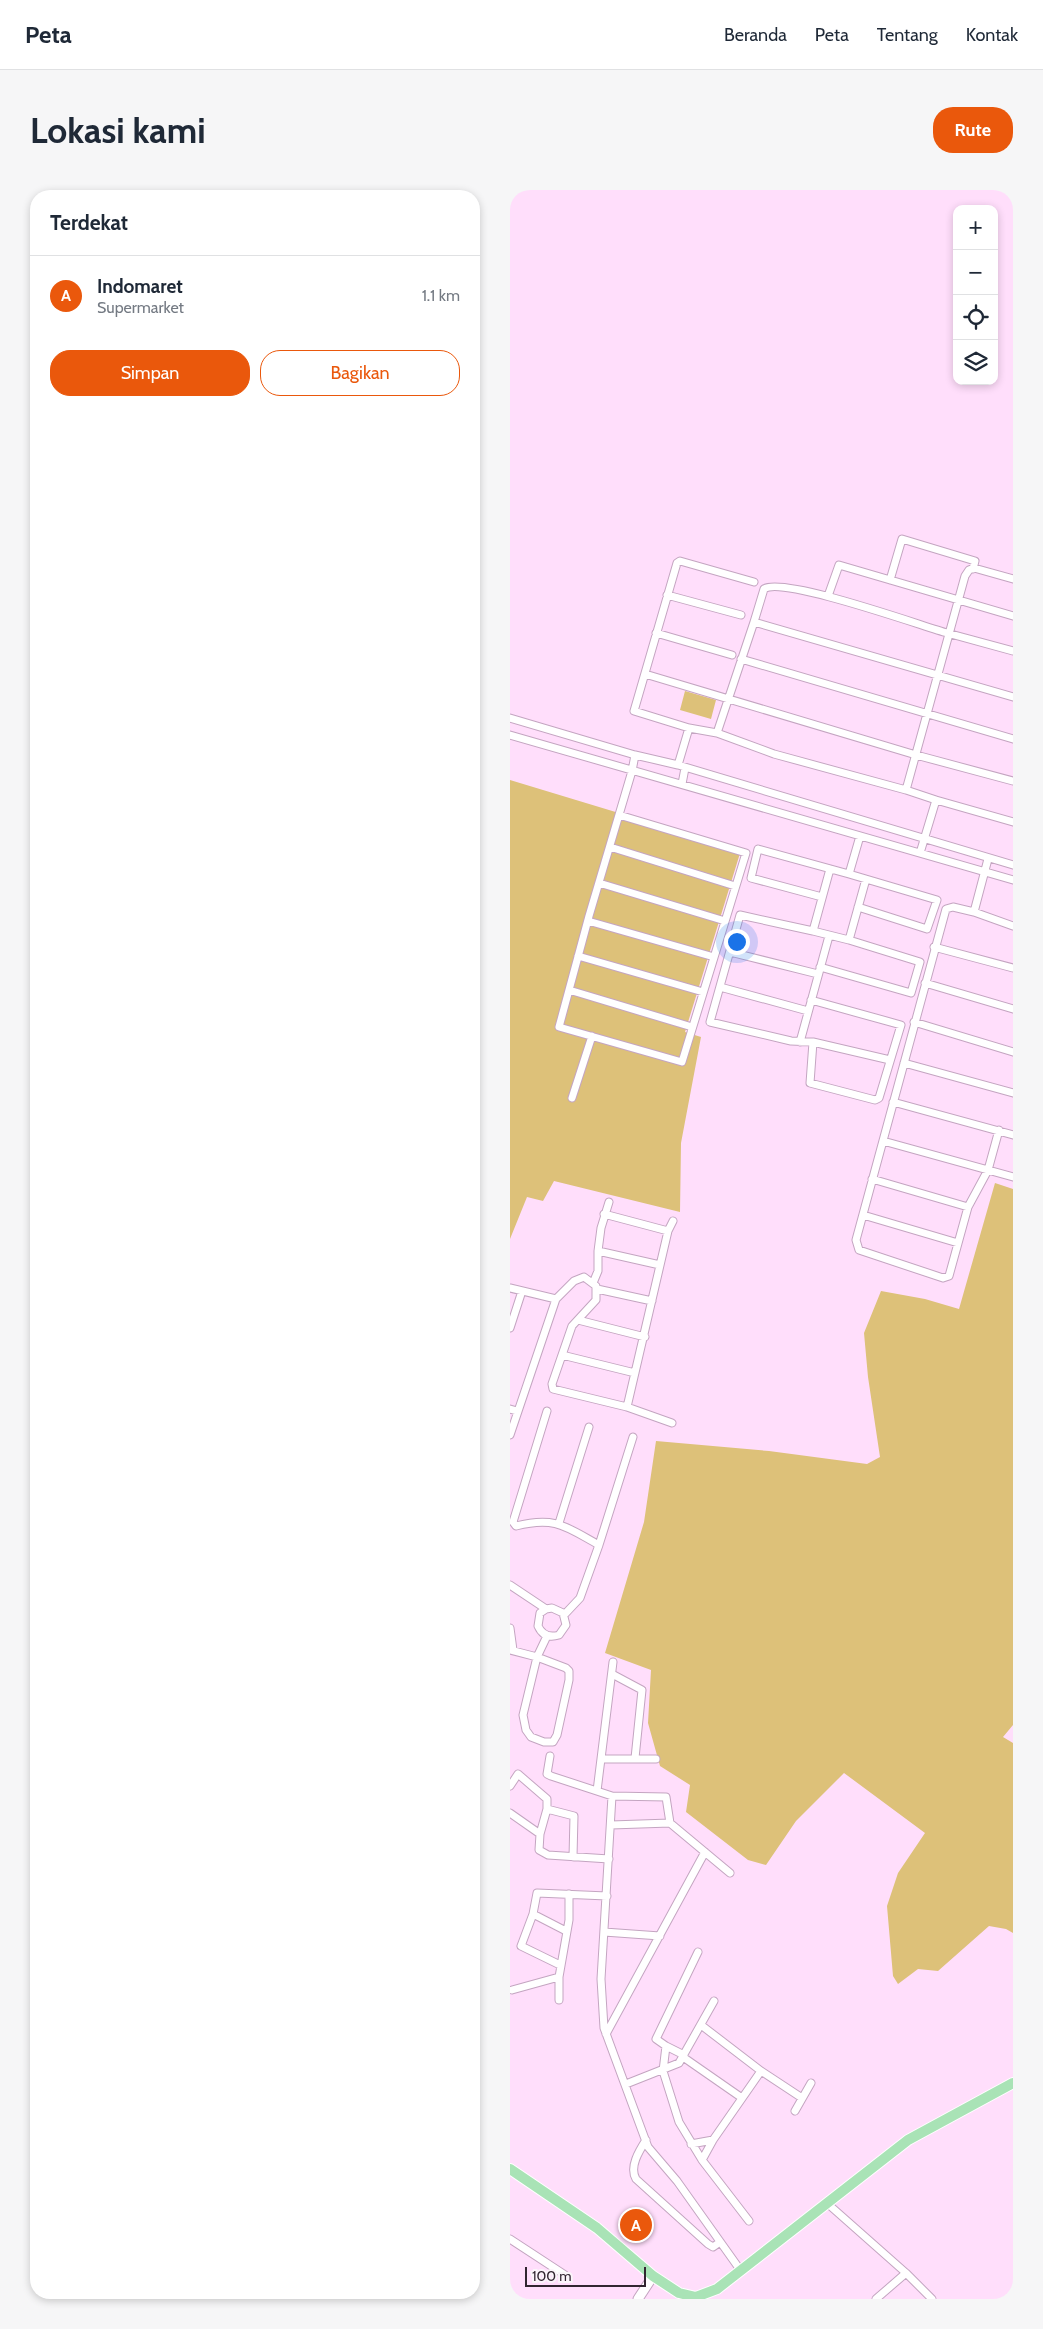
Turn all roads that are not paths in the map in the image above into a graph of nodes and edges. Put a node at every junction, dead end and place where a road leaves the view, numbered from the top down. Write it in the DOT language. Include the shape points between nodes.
graph roads {
  1 [pos="973,569"];
  2 [pos="1013,579"];
  3 [pos="890,580"];
  4 [pos="754,582"];
  5 [pos="667,595"];
  6 [pos="828,596"];
  7 [pos="959,600"];
  8 [pos="741,615"];
  9 [pos="1013,616"];
  10 [pos="754,622"];
  11 [pos="656,633"];
  12 [pos="948,633"];
  13 [pos="1013,650"];
  14 [pos="732,655"];
  15 [pos="742,659"];
  16 [pos="645,674"];
  17 [pos="938,677"];
  18 [pos="1013,698"];
  19 [pos="728,699"];
  20 [pos="927,714"];
  21 [pos="510,718"];
  22 [pos="689,728"];
  23 [pos="717,733"];
  24 [pos="510,734"];
  25 [pos="1013,739"];
  26 [pos="635,755"];
  27 [pos="916,755"];
  28 [pos="681,767"];
  29 [pos="632,770"];
  30 [pos="1013,781"];
  31 [pos="682,784"];
  32 [pos="906,790"];
  33 [pos="936,800"];
  34 [pos="619,815"];
  35 [pos="1013,822"];
  36 [pos="860,836"];
  37 [pos="923,838"];
  38 [pos="610,847"];
  39 [pos="920,853"];
  40 [pos="988,859"];
  41 [pos="1013,865"];
  42 [pos="830,869"];
  43 [pos="984,873"];
  44 [pos="849,874"];
  45 [pos="866,879"];
  46 [pos="1013,880"];
  47 [pos="599,883"];
  48 [pos="735,886"];
  49 [pos="822,897"];
  50 [pos="858,907"];
  51 [pos="974,912"];
  52 [pos="588,921"];
  53 [pos="725,921"];
  54 [pos="1013,926"];
  55 [pos="812,931"];
  56 [pos="830,936"];
  57 [pos="849,940"];
  58 [pos="934,947"];
  59 [pos="730,952"];
  60 [pos="578,956"];
  61 [pos="714,957"];
  62 [pos="1013,968"];
  63 [pos="819,970"];
  64 [pos="925,983"];
  65 [pos="720,987"];
  66 [pos="569,990"];
  67 [pos="703,992"];
  68 [pos="811,1000"];
  69 [pos="1013,1009"];
  70 [pos="808,1011"];
  71 [pos="914,1022"];
  72 [pos="692,1027"];
  73 [pos="592,1036"];
  74 [pos="800,1042"];
  75 [pos="813,1042"];
  76 [pos="1013,1052"];
  77 [pos="890,1060"];
  78 [pos="904,1062"];
  79 [pos="1013,1093"];
  80 [pos="572,1098"];
  81 [pos="893,1102"];
  82 [pos="999,1130"];
  83 [pos="1013,1135"];
  84 [pos="883,1141"];
  85 [pos="988,1170"];
  86 [pos="1013,1177"];
  87 [pos="872,1179"];
  88 [pos="609,1202"];
  89 [pos="968,1207"];
  90 [pos="604,1214"];
  91 [pos="863,1215"];
  92 [pos="672,1222"];
  93 [pos="668,1231"];
  94 [pos="958,1243"];
  95 [pos="598,1250"];
  96 [pos="660,1265"];
  97 [pos="595,1286"];
  98 [pos="510,1288"];
  99 [pos="522,1291"];
  100 [pos="556,1299"];
  101 [pos="652,1301"];
  102 [pos="578,1320"];
  103 [pos="510,1328"];
  104 [pos="645,1337"];
  105 [pos="562,1354"];
  106 [pos="635,1373"];
  107 [pos="627,1407"];
  108 [pos="514,1410"];
  109 [pos="547,1411"];
  110 [pos="672,1423"];
  111 [pos="589,1427"];
  112 [pos="510,1435"];
  113 [pos="633,1437"];
  114 [pos="559,1523"];
  115 [pos="599,1545"];
  116 [pos="510,1585"];
  117 [pos="546,1609"];
  118 [pos="564,1615"];
  119 [pos="510,1628"];
  120 [pos="546,1636"];
  121 [pos="512,1650"];
  122 [pos="537,1657"];
  123 [pos="613,1662"];
  124 [pos="612,1674"];
  125 [pos="550,1756"];
  126 [pos="635,1758"];
  127 [pos="601,1759"];
  128 [pos="656,1759"];
  129 [pos="510,1785"];
  130 [pos="597,1791"];
  131 [pos="612,1796"];
  132 [pos="547,1809"];
  133 [pos="510,1813"];
  134 [pos="670,1823"];
  135 [pos="611,1825"];
  136 [pos="540,1834"];
  137 [pos="705,1852"];
  138 [pos="573,1857"];
  139 [pos="609,1859"];
  140 [pos="730,1873"];
  141 [pos="569,1894"];
  142 [pos="607,1896"];
  143 [pos="534,1914"];
  144 [pos="566,1931"];
  145 [pos="604,1932"];
  146 [pos="660,1936"];
  147 [pos="698,1952"];
  148 [pos="560,1965"];
  149 [pos="559,1977"];
  150 [pos="512,1990"];
  151 [pos="559,2000"];
  152 [pos="714,2001"];
  153 [pos="701,2025"];
  154 [pos="606,2034"];
  155 [pos="666,2046"];
  156 [pos="684,2056"];
  157 [pos="663,2071"];
  158 [pos="761,2071"];
  159 [pos="811,2083"];
  160 [pos="1013,2083"];
  161 [pos="626,2084"];
  162 [pos="742,2098"];
  163 [pos="802,2098"];
  164 [pos="795,2111"];
  165 [pos="646,2140"];
  166 [pos="713,2140"];
  167 [pos="692,2144"];
  168 [pos="702,2160"];
  169 [pos="510,2169"];
  170 [pos="828,2204"];
  171 [pos="749,2221"];
  172 [pos="510,2239"];
  173 [pos="720,2242"];
  174 [pos="741,2270"];
  175 [pos="906,2273"];
  176 [pos="564,2275"];
  177 [pos="654,2276"];
  178 [pos="697,2298"];
  179 [pos="638,2299"];
  180 [pos="877,2299"];
  181 [pos="932,2299"];
  1 -- 2 [label="street"];
  1 -- 3 [label="street" via="975,562 902,539"];
  1 -- 7 [label="street" via="965,576"];
  3 -- 6 [label="street" via="839,565"];
  3 -- 7 [label="street"];
  4 -- 5 [label="street" via="680,562"];
  5 -- 8 [label="street"];
  5 -- 11 [label="street"];
  6 -- 10 [label="street" via="766,587"];
  6 -- 12 [label="street"];
  7 -- 9 [label="street"];
  7 -- 12 [label="street"];
  10 -- 15 [label="street"];
  10 -- 17 [label="street"];
  11 -- 14 [label="street"];
  11 -- 16 [label="street"];
  12 -- 13 [label="street"];
  12 -- 17 [label="street"];
  15 -- 19 [label="street"];
  15 -- 20 [label="street"];
  16 -- 19 [label="street"];
  16 -- 22 [label="street" via="634,711"];
  17 -- 18 [label="street"];
  17 -- 20 [label="street"];
  19 -- 23 [label="street"];
  19 -- 27 [label="street"];
  20 -- 25 [label="street"];
  20 -- 27 [label="street"];
  21 -- 26 [label="street"];
  22 -- 23 [label="street"];
  22 -- 28 [label="street"];
  23 -- 32 [label="street" via="774,754"];
  24 -- 29 [label="street"];
  26 -- 28 [label="street"];
  26 -- 29 [label="street"];
  27 -- 30 [label="street"];
  27 -- 32 [label="street"];
  28 -- 31 [label="street"];
  28 -- 37 [label="street"];
  29 -- 31 [label="street"];
  29 -- 34 [label="street"];
  31 -- 36 [label="street"];
  32 -- 33 [label="street"];
  33 -- 35 [label="street"];
  33 -- 37 [label="street"];
  34 -- 38 [label="street"];
  34 -- 48 [label="street" via="746,853"];
  36 -- 39 [label="street"];
  36 -- 44 [label="street"];
  37 -- 39 [label="street"];
  37 -- 40 [label="street"];
  38 -- 47 [label="street"];
  38 -- 48 [label="street"];
  39 -- 43 [label="street"];
  40 -- 41 [label="street"];
  40 -- 43 [label="street"];
  42 -- 44 [label="street"];
  42 -- 49 [label="street"];
  42 -- 49 [label="street" via="758,849 751,878"];
  43 -- 46 [label="street"];
  43 -- 51 [label="street"];
  44 -- 45 [label="street"];
  45 -- 50 [label="street"];
  45 -- 50 [label="street" via="937,900 927,929"];
  47 -- 52 [label="street"];
  47 -- 53 [label="street"];
  48 -- 53 [label="street"];
  49 -- 55 [label="street"];
  50 -- 57 [label="street"];
  51 -- 54 [label="street"];
  51 -- 58 [label="street" via="953,907 946,909"];
  52 -- 60 [label="street"];
  52 -- 61 [label="street"];
  53 -- 61 [label="street"];
  55 -- 56 [label="street"];
  55 -- 59 [label="street" via="740,915"];
  56 -- 57 [label="street"];
  56 -- 63 [label="street"];
  57 -- 63 [label="street" via="920,962 911,993"];
  58 -- 62 [label="street"];
  58 -- 64 [label="street"];
  59 -- 63 [label="street"];
  59 -- 65 [label="street"];
  60 -- 66 [label="street"];
  60 -- 67 [label="street"];
  61 -- 67 [label="street"];
  63 -- 68 [label="street"];
  64 -- 69 [label="street"];
  64 -- 71 [label="street"];
  65 -- 70 [label="street"];
  65 -- 74 [label="street" via="710,1022"];
  66 -- 72 [label="street"];
  66 -- 73 [label="street" via="559,1027"];
  67 -- 72 [label="street"];
  68 -- 70 [label="street"];
  68 -- 77 [label="street" via="901,1025"];
  70 -- 74 [label="street"];
  71 -- 76 [label="street"];
  71 -- 78 [label="street"];
  72 -- 73 [label="street" via="682,1062"];
  73 -- 80 [label="street"];
  74 -- 75 [label="street"];
  75 -- 77 [label="street"];
  75 -- 77 [label="street" via="810,1083 875,1100 879,1098"];
  78 -- 79 [label="street"];
  78 -- 81 [label="street"];
  81 -- 82 [label="street"];
  81 -- 84 [label="street"];
  82 -- 83 [label="street"];
  82 -- 85 [label="street"];
  84 -- 85 [label="street"];
  84 -- 87 [label="street"];
  85 -- 86 [label="street"];
  85 -- 89 [label="street"];
  87 -- 89 [label="street"];
  87 -- 91 [label="street"];
  88 -- 90 [label="street"];
  89 -- 94 [label="street"];
  90 -- 93 [label="street"];
  90 -- 95 [label="street"];
  91 -- 94 [label="street"];
  91 -- 94 [label="street" via="856,1240 859,1250 943,1278 949,1276"];
  92 -- 93 [label="street"];
  93 -- 96 [label="street"];
  95 -- 96 [label="street"];
  95 -- 97 [label="street"];
  96 -- 101 [label="street"];
  97 -- 100 [label="street" via="584,1277 579,1278"];
  97 -- 101 [label="street"];
  97 -- 102 [label="street" via="596,1300"];
  98 -- 99 [label="street"];
  99 -- 100 [label="street"];
  99 -- 103 [label="street"];
  100 -- 108 [label="street"];
  101 -- 104 [label="street"];
  102 -- 104 [label="street"];
  102 -- 105 [label="street" via="572,1326"];
  104 -- 106 [label="street"];
  105 -- 106 [label="street"];
  105 -- 107 [label="street" via="552,1384 555,1390"];
  106 -- 107 [label="street"];
  107 -- 110 [label="street"];
  108 -- 112 [label="street"];
  109 -- 114 [label="street" via="513,1522 516,1526"];
  111 -- 114 [label="street"];
  113 -- 115 [label="street"];
  114 -- 115 [label="street"];
  115 -- 118 [label="street" via="580,1598"];
  116 -- 117 [label="street"];
  117 -- 118 [label="street" via="558,1609"];
  117 -- 120 [label="street" via="540,1613 538,1626"];
  118 -- 120 [label="street" via="566,1625 563,1631 559,1635"];
  119 -- 121 [label="street"];
  120 -- 122 [label="street"];
  121 -- 122 [label="street"];
  122 -- 122 [label="street" via="523,1714 524,1722 531,1737 549,1743 557,1735 569,1680 568,1671"];
  123 -- 124 [label="street"];
  124 -- 126 [label="street" via="642,1690"];
  124 -- 127 [label="street"];
  125 -- 130 [label="street" via="547,1774"];
  126 -- 127 [label="street"];
  126 -- 128 [label="street"];
  127 -- 130 [label="street"];
  129 -- 132 [label="street" via="518,1774 547,1799"];
  130 -- 131 [label="street"];
  131 -- 134 [label="street" via="664,1796 668,1800"];
  131 -- 135 [label="street"];
  132 -- 136 [label="street"];
  132 -- 138 [label="street" via="574,1816"];
  133 -- 136 [label="street"];
  134 -- 135 [label="street"];
  134 -- 137 [label="street"];
  135 -- 139 [label="street"];
  136 -- 138 [label="street" via="539,1850 548,1855"];
  137 -- 140 [label="street"];
  137 -- 146 [label="street"];
  138 -- 139 [label="street"];
  139 -- 142 [label="street"];
  141 -- 142 [label="street"];
  141 -- 143 [label="street" via="537,1893"];
  141 -- 144 [label="street"];
  142 -- 145 [label="street"];
  143 -- 144 [label="street"];
  143 -- 148 [label="street" via="521,1946"];
  144 -- 148 [label="street"];
  145 -- 146 [label="street"];
  145 -- 154 [label="street" via="601,1979 602,2021"];
  146 -- 154 [label="street"];
  147 -- 155 [label="street" via="658,2031 656,2039"];
  148 -- 149 [label="street"];
  149 -- 150 [label="street"];
  149 -- 151 [label="street"];
  152 -- 153 [label="street"];
  153 -- 156 [label="street"];
  153 -- 158 [label="street"];
  154 -- 161 [label="street"];
  155 -- 156 [label="street"];
  155 -- 157 [label="street"];
  156 -- 157 [label="street" via="679,2064"];
  156 -- 162 [label="street"];
  157 -- 161 [label="street"];
  157 -- 167 [label="street" via="679,2122"];
  158 -- 162 [label="street"];
  158 -- 163 [label="street"];
  159 -- 163 [label="street"];
  160 -- 170 [label="main road" via="908,2140"];
  161 -- 165 [label="street"];
  162 -- 166 [label="street"];
  163 -- 164 [label="street"];
  165 -- 173 [label="street"];
  165 -- 173 [label="street" via="636,2159 636,2179 708,2244 713,2247"];
  166 -- 167 [label="street"];
  166 -- 168 [label="street"];
  167 -- 168 [label="street"];
  168 -- 171 [label="street"];
  169 -- 177 [label="main road" via="597,2228"];
  170 -- 174 [label="main road"];
  170 -- 175 [label="street"];
  172 -- 176 [label="street"];
  173 -- 174 [label="street"];
  174 -- 178 [label="main road" via="717,2289"];
  175 -- 180 [label="street"];
  175 -- 181 [label="street"];
  177 -- 178 [label="main road" via="679,2293"];
  177 -- 179 [label="street"];
}
